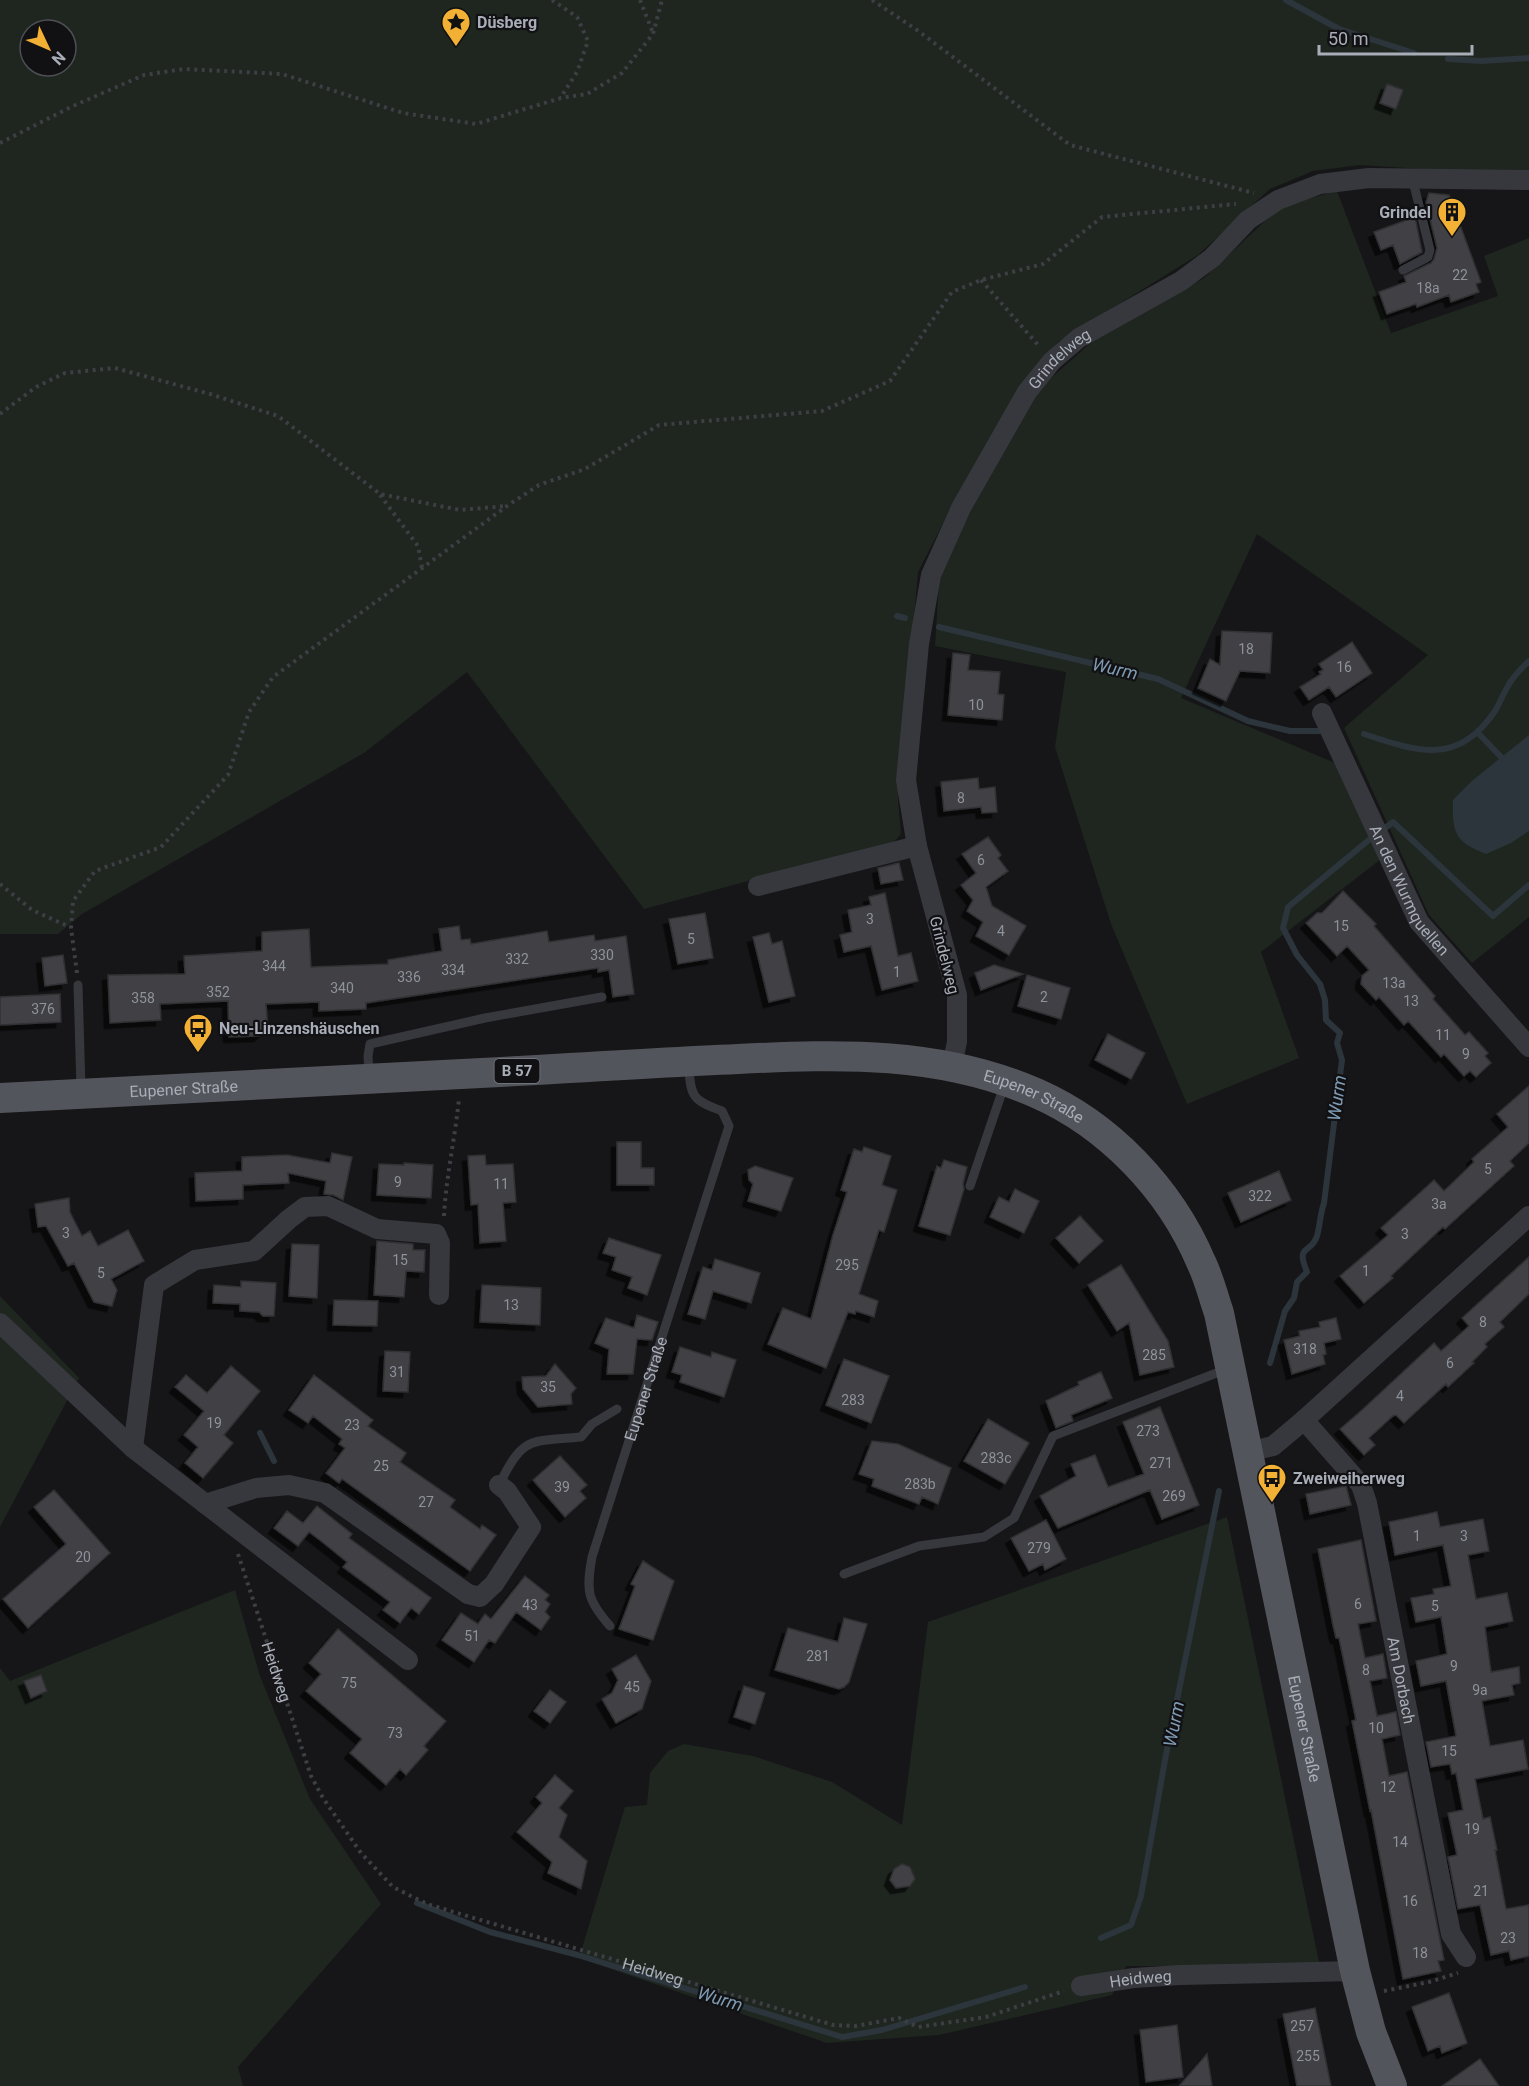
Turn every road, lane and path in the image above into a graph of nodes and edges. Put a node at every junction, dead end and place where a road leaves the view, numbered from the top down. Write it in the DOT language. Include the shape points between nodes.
graph roads {
  1 [pos="552,0"];
  2 [pos="640,0"];
  3 [pos="662,0"];
  4 [pos="872,0"];
  5 [pos="653,34"];
  6 [pos="561,98"];
  7 [pos="0,143"];
  8 [pos="1412,177"];
  9 [pos="1529,180"];
  10 [pos="1278,200"];
  11 [pos="1403,270"];
  12 [pos="981,280"];
  13 [pos="1052,361"];
  14 [pos="0,414"];
  15 [pos="380,494"];
  16 [pos="507,506"];
  17 [pos="422,568"];
  18 [pos="1322,713"];
  19 [pos="917,846"];
  20 [pos="0,884"];
  21 [pos="758,886"];
  22 [pos="70,928"];
  23 [pos="78,985"];
  24 [pos="602,997"];
  25 [pos="1529,1047"];
  26 [pos="688,1061"];
  27 [pos="952,1065"];
  28 [pos="458,1074"];
  29 [pos="369,1078"];
  30 [pos="1006,1080"];
  31 [pos="81,1094"];
  32 [pos="0,1098"];
  33 [pos="970,1186"];
  34 [pos="1529,1216"];
  35 [pos="436,1234"];
  36 [pos="439,1295"];
  37 [pos="0,1323"];
  38 [pos="1232,1367"];
  39 [pos="617,1409"];
  40 [pos="1304,1420"];
  41 [pos="134,1448"];
  42 [pos="1248,1452"];
  43 [pos="499,1485"];
  44 [pos="205,1504"];
  45 [pos="226,1519"];
  46 [pos="844,1574"];
  47 [pos="610,1626"];
  48 [pos="408,1660"];
  49 [pos="1466,1957"];
  50 [pos="1354,1971"];
  51 [pos="1081,1986"];
  52 [pos="1383,1992"];
  53 [pos="1392,2086"];
  1 -- 6 [label="path" via="577,17 588,41 577,72"];
  2 -- 5 [label="path"];
  3 -- 5 [label="path"];
  4 -- 10 [label="path" via="1070,145"];
  5 -- 6 [label="path" via="622,73 586,94"];
  6 -- 7 [label="path" via="476,124 403,113 282,74 184,69 144,75"];
  8 -- 9 [label="street, Grindelweg"];
  8 -- 10 [label="street, Grindelweg" via="1320,184"];
  8 -- 11 [label="lane" via="1430,250 1428,257"];
  10 -- 12 [label="path" via="1102,217 1043,264"];
  10 -- 13 [label="street, Grindelweg" via="1248,220 1212,258 1181,281 1079,338"];
  12 -- 13 [label="path"];
  12 -- 16 [label="path" via="952,292 890,381 822,411 659,425 585,469 539,485"];
  13 -- 19 [label="street, Grindelweg" via="1027,392 966,498 931,575 919,644 906,780"];
  14 -- 15 [label="path" via="36,387 65,373 115,368 278,416"];
  15 -- 16 [label="path" via="460,510"];
  15 -- 17 [label="path" via="418,546"];
  16 -- 17 [label="path"];
  17 -- 22 [label="path" via="273,677 249,712 228,775 161,847 95,871 73,901"];
  18 -- 25 [label="street, An den Wurmquellen" via="1419,922"];
  19 -- 21 [label="street"];
  19 -- 27 [label="street, Grindelweg" via="957,995 957,1042"];
  20 -- 22 [label="path" via="32,910"];
  22 -- 23 [label="path"];
  23 -- 31 [label="lane"];
  24 -- 29 [label="lane" via="370,1044"];
  26 -- 27 [label="main road, Eupener Straße / B 57" via="874,1056"];
  26 -- 28 [label="main road, Eupener Straße / B 57"];
  26 -- 47 [label="lane, Eupener Straße" via="689,1086 699,1102 722,1111 729,1126 592,1557 589,1595 596,1611"];
  27 -- 30 [label="main road, Eupener Straße / B 57"];
  28 -- 29 [label="main road, Eupener Straße / B 57"];
  28 -- 35 [label="path" via="459,1098 443,1226"];
  29 -- 31 [label="main road, Eupener Straße / B 57"];
  30 -- 33 [label="lane"];
  30 -- 38 [label="main road, Eupener Straße / B 57" via="1079,1117 1114,1142 1148,1177 1173,1210 1201,1261"];
  31 -- 32 [label="main road, Eupener Straße / B 57"];
  34 -- 40 [label="street"];
  35 -- 36 [label="street" via="440,1243"];
  35 -- 41 [label="street" via="377,1229 328,1206 306,1207 254,1251 195,1260 154,1285"];
  37 -- 41 [label="street"];
  38 -- 42 [label="main road, Eupener Straße / B 57"];
  38 -- 46 [label="lane" via="1053,1436 1014,1518 984,1537 919,1546"];
  39 -- 43 [label="lane" via="592,1424 581,1437 534,1441 522,1447"];
  40 -- 42 [label="street" via="1273,1446"];
  40 -- 49 [label="street, Am Dorbach" via="1361,1485 1367,1503 1451,1934"];
  41 -- 44 [label="street"];
  42 -- 50 [label="main road, Eupener Straße / B 57"];
  43 -- 44 [label="street" via="531,1527 494,1584 480,1597 468,1594 325,1492 289,1485 256,1488"];
  44 -- 45 [label="street"];
  45 -- 48 [label="street"];
  45 -- 51 [label="path, Heidweg" via="311,1776 361,1853 393,1887 427,1904 833,2025 856,2026 899,2018 918,2027 986,2017"];
  49 -- 52 [label="path" via="1458,1973"];
  50 -- 51 [label="street, Heidweg" via="1169,1976"];
  50 -- 53 [label="main road, Eupener Straße / B 57"];
}
